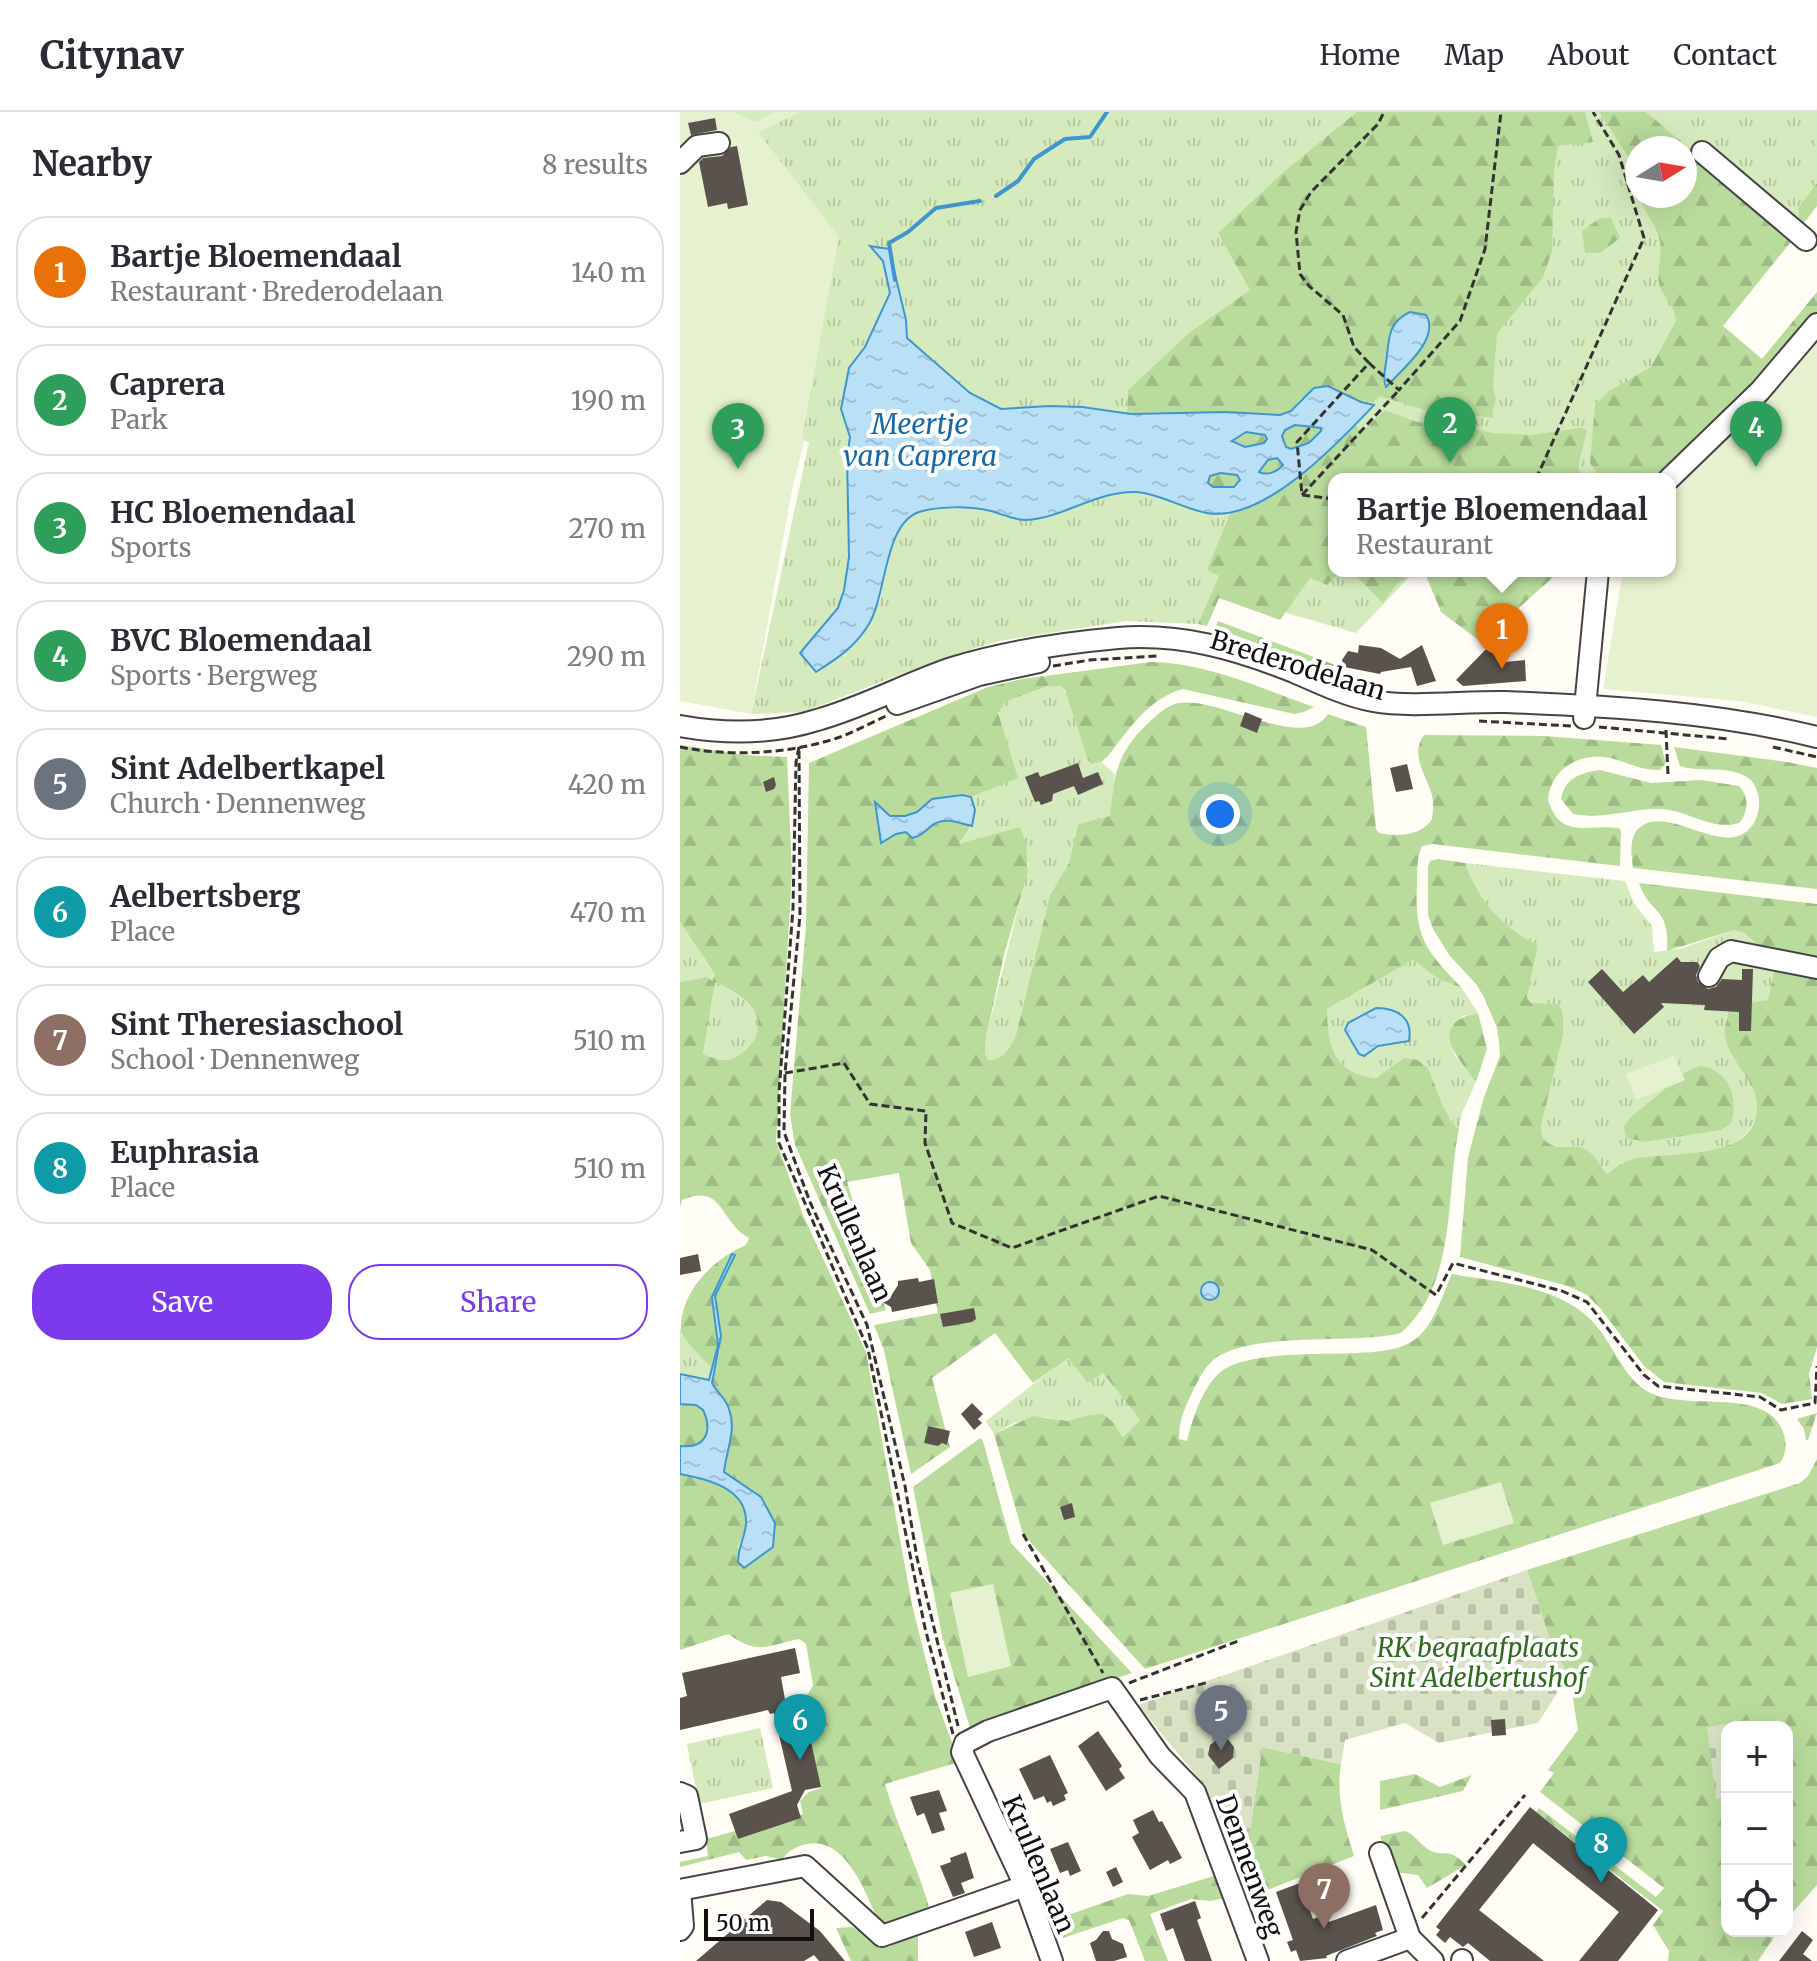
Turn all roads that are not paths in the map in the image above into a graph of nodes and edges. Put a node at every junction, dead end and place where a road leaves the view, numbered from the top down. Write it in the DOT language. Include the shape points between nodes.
graph roads {
  1 [pos="719,143"];
  2 [pos="1702,152"];
  3 [pos="680,163"];
  4 [pos="1806,240"];
  5 [pos="1817,324"];
  6 [pos="1675,473"];
  7 [pos="1598,577"];
  8 [pos="1587,720"];
  9 [pos="1670,723"];
  10 [pos="680,726"];
  11 [pos="798,732"];
  12 [pos="1817,737"];
  13 [pos="680,740"];
  14 [pos="1817,750"];
  15 [pos="1817,968"];
  16 [pos="1709,976"];
  17 [pos="1118,1696"];
  18 [pos="680,1793"];
  19 [pos="680,1842"];
  20 [pos="1380,1853"];
  21 [pos="1025,1886"];
  22 [pos="680,1890"];
  23 [pos="680,1930"];
  24 [pos="1409,1936"];
  25 [pos="1052,1961"];
  26 [pos="1258,1961"];
  27 [pos="1347,1961"];
  28 [pos="1433,1961"];
  1 -- 3 [label="street" via="697,146"];
  2 -- 4 [label="street"];
  5 -- 6 [label="street" via="1760,391"];
  7 -- 8 [label="street"];
  8 -- 9 [label="street, Brederodelaan"];
  8 -- 11 [label="street, Brederodelaan" via="1449,708 1379,713 1200,648 1017,666 948,685 834,729"];
  9 -- 12 [label="street, Brederodelaan" via="1767,725"];
  9 -- 14 [label="street, Brederodelaan"];
  10 -- 11 [label="street, Brederodelaan"];
  11 -- 13 [label="street, Brederodelaan" via="744,744"];
  15 -- 16 [label="street" via="1731,951 1719,958"];
  17 -- 21 [label="street, Krullenlaan" via="962,1742"];
  17 -- 26 [label="street, Dennenweg" via="1160,1756 1195,1792"];
  18 -- 19 [label="street" via="687,1796 696,1839"];
  20 -- 24 [label="street"];
  21 -- 22 [label="street" via="882,1936 805,1866"];
  21 -- 25 [label="street, Krullenlaan"];
  22 -- 23 [label="street"];
  24 -- 27 [label="street"];
  24 -- 28 [label="street"];
}
